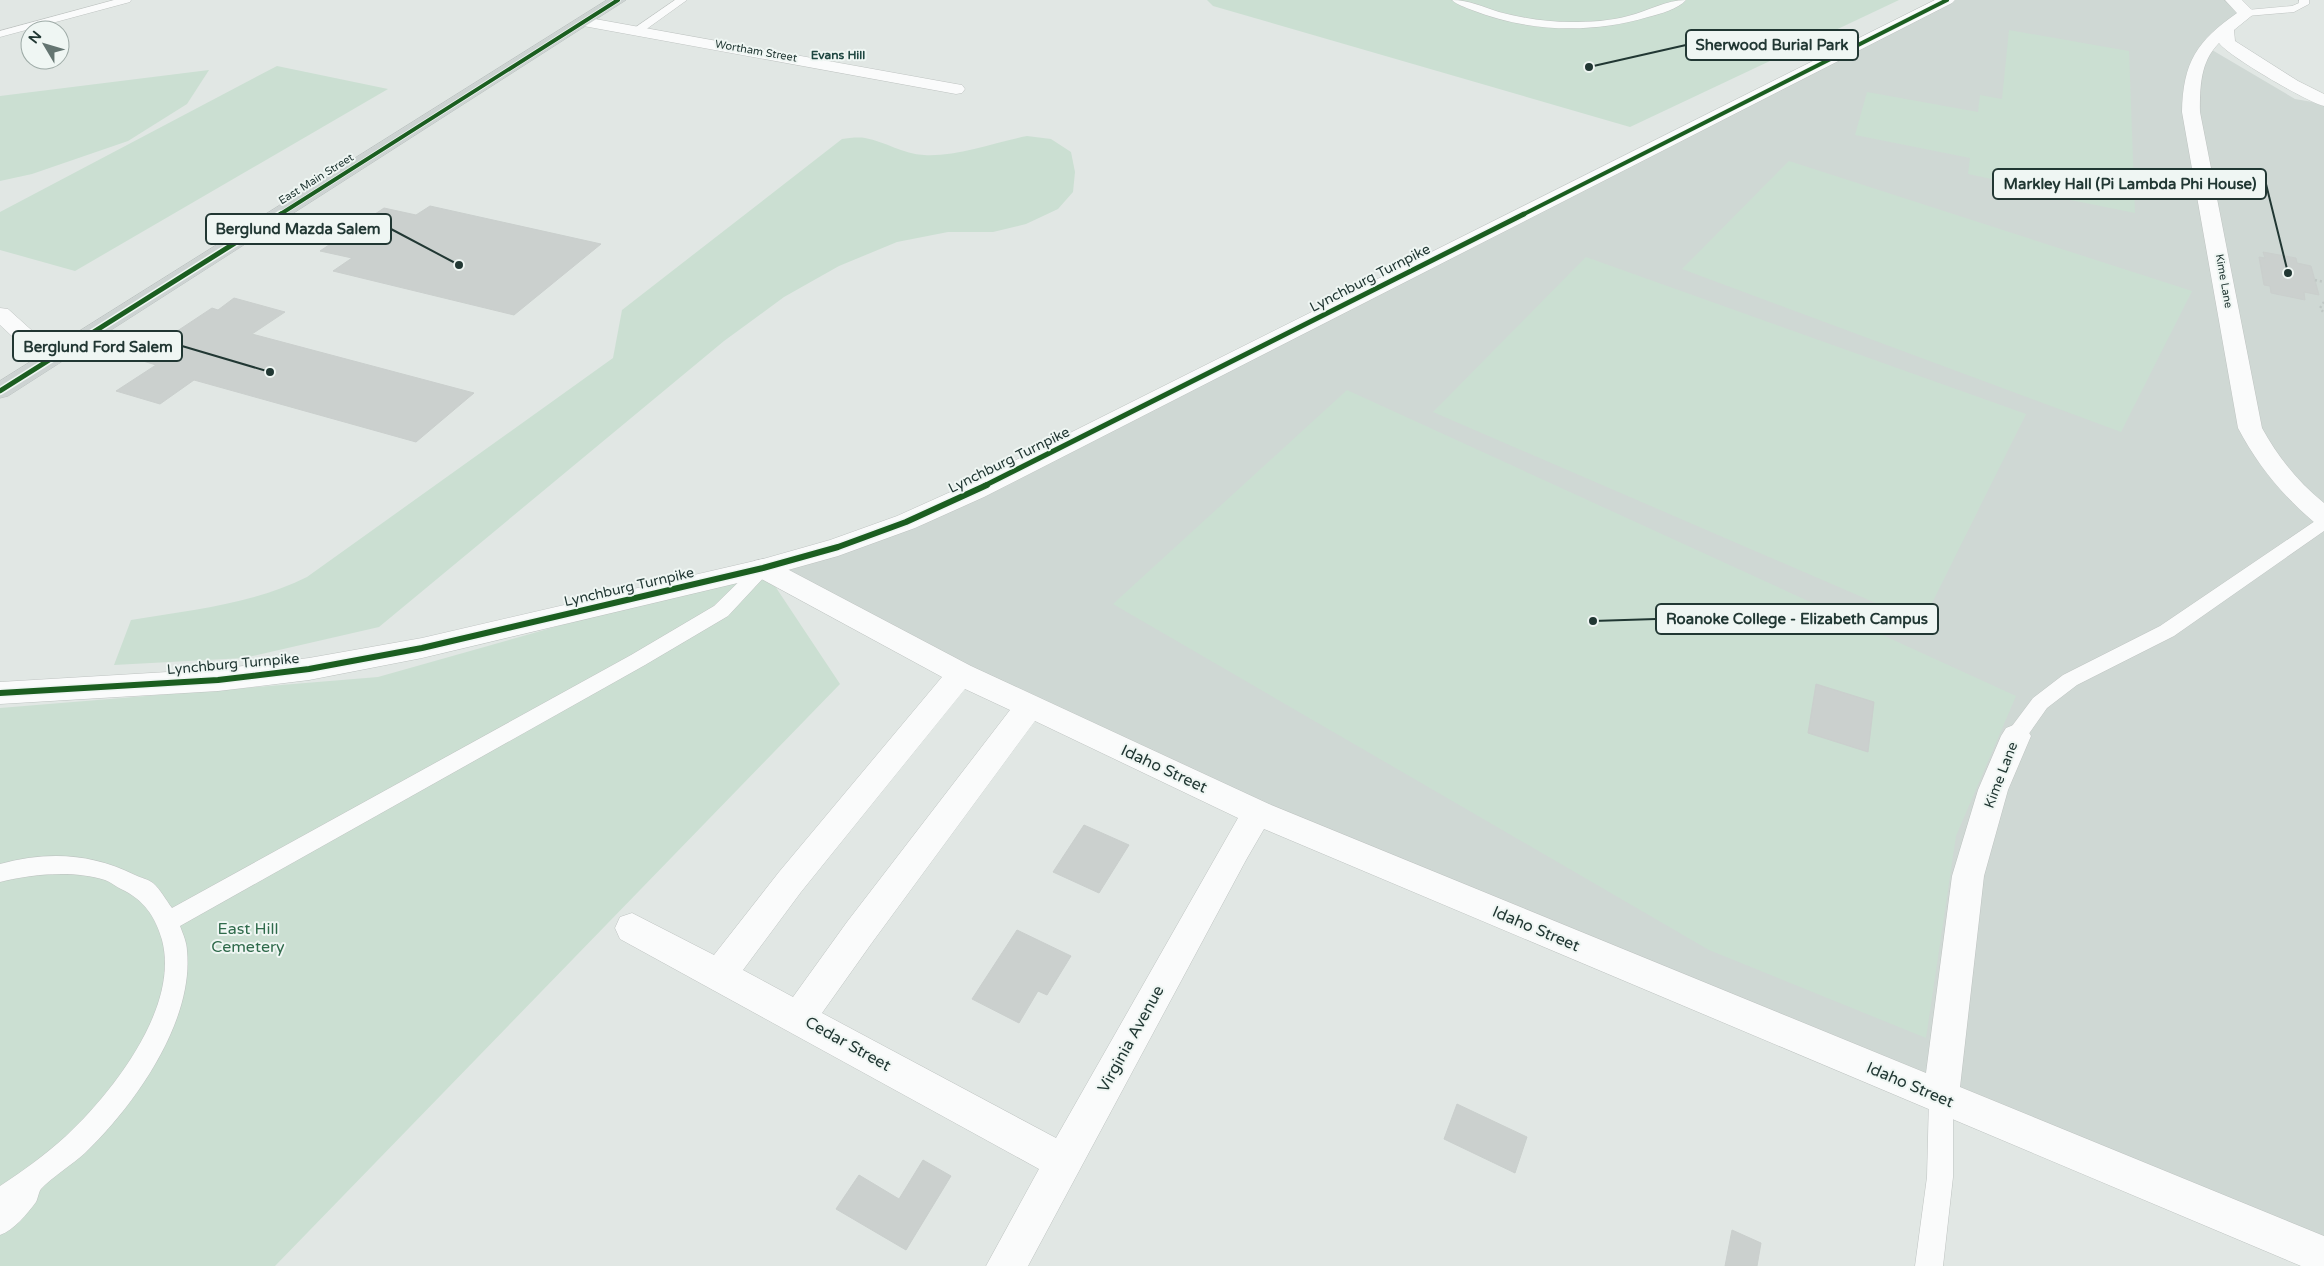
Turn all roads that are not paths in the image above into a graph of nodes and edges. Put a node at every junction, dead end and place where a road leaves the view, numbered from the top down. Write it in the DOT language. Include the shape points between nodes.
graph roads {
  1 [pos="126,0"];
  2 [pos="618,0"];
  3 [pos="682,0"];
  4 [pos="1457,0"];
  5 [pos="1488,0"];
  6 [pos="1681,0"];
  7 [pos="1947,0"];
  8 [pos="2233,0"];
  9 [pos="2304,0"];
  10 [pos="2247,13"];
  11 [pos="1529,21"];
  12 [pos="584,22"];
  13 [pos="2226,28"];
  14 [pos="637,31"];
  15 [pos="0,34"];
  16 [pos="956,89"];
  17 [pos="2324,101"];
  18 [pos="0,314"];
  19 [pos="50,359"];
  20 [pos="0,391"];
  21 [pos="2324,518"];
  22 [pos="2324,523"];
  23 [pos="763,568"];
  24 [pos="961,674"];
  25 [pos="0,693"];
  26 [pos="1029,707"];
  27 [pos="2016,736"];
  28 [pos="1258,813"];
  29 [pos="2,871"];
  30 [pos="168,921"];
  31 [pos="632,928"];
  32 [pos="719,974"];
  33 [pos="798,1017"];
  34 [pos="1942,1098"];
  35 [pos="1062,1162"];
  36 [pos="44,1172"];
  37 [pos="0,1202"];
  38 [pos="0,1222"];
  39 [pos="2324,1256"];
  40 [pos="1006,1266"];
  41 [pos="1929,1266"];
  1 -- 15 [label="lane"];
  2 -- 12 [label="main road, East Main Street"];
  3 -- 14 [label="lane"];
  4 -- 11 [label="lane" via="1493,14"];
  5 -- 11 [label="lane" via="1495,7"];
  6 -- 11 [label="lane" via="1643,16 1599,24"];
  7 -- 23 [label="street, Lynchburg Turnpike" via="975,491 906,522 838,547"];
  8 -- 10 [label="street"];
  9 -- 10 [label="lane" via="2304,4 2294,9"];
  10 -- 13 [label="street, Kime Lane"];
  12 -- 14 [label="street, Wortham Street"];
  12 -- 19 [label="main road, East Main Street"];
  13 -- 17 [label="street" via="2227,43 2292,85"];
  13 -- 21 [label="street, Kime Lane" via="2207,47 2193,70 2191,112 2236,343 2244,404 2250,428 2262,452 2285,482"];
  14 -- 16 [label="street, Wortham Street"];
  18 -- 19 [label="street"];
  19 -- 20 [label="main road, East Main Street"];
  22 -- 27 [label="lane, Kime Lane" via="2167,632 2070,680 2040,703"];
  23 -- 24 [label="street, Idaho Street"];
  23 -- 25 [label="street, Lynchburg Turnpike" via="422,648 309,669 218,680"];
  23 -- 30 [label="lane" via="721,611"];
  24 -- 26 [label="street, Idaho Street"];
  24 -- 32 [label="street"];
  26 -- 28 [label="street, Idaho Street"];
  26 -- 33 [label="street"];
  27 -- 34 [label="street, Kime Lane" via="1993,790 1968,876"];
  28 -- 34 [label="street, Idaho Street"];
  28 -- 35 [label="street, Virginia Avenue"];
  29 -- 30 [label="lane" via="61,865 109,872 146,890"];
  30 -- 36 [label="lane" via="176,948 175,980 166,1016 148,1054 121,1094 86,1134"];
  31 -- 32 [label="street, Cedar Street"];
  32 -- 33 [label="street, Cedar Street"];
  33 -- 35 [label="street, Cedar Street"];
  34 -- 39 [label="street, Idaho Street"];
  34 -- 41 [label="lane" via="1940,1177"];
  35 -- 40 [label="street, Virginia Avenue"];
  36 -- 37 [label="lane"];
  36 -- 38 [label="lane"];
}
